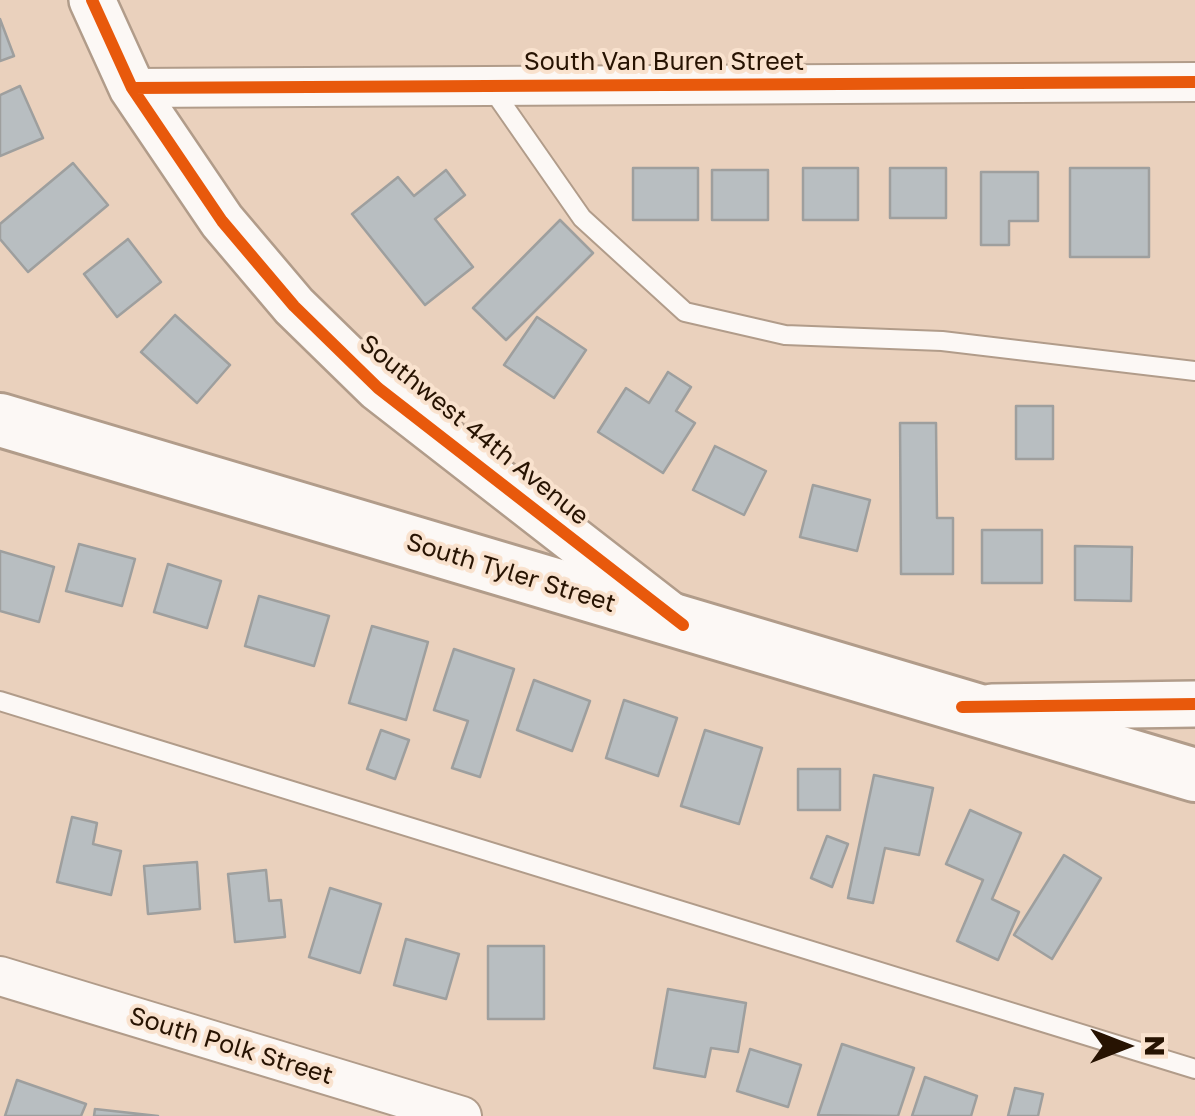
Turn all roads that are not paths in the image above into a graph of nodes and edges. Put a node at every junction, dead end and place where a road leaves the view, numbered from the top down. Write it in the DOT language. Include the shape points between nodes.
graph roads {
  1 [pos="92,0"];
  2 [pos="1195,82"];
  3 [pos="490,85"];
  4 [pos="132,88"];
  5 [pos="1195,370"];
  6 [pos="0,420"];
  7 [pos="684,625"];
  8 [pos="0,701"];
  9 [pos="1195,704"];
  10 [pos="962,707"];
  11 [pos="1195,775"];
  12 [pos="0,976"];
  13 [pos="1195,1068"];
  14 [pos="462,1116"];
  1 -- 4 [label="street, Southwest 44th Avenue"];
  2 -- 3 [label="street, South Van Buren Street"];
  3 -- 4 [label="street, South Van Buren Street"];
  3 -- 5 [label="lane" via="582,218 685,312 785,335 942,341"];
  4 -- 7 [label="street, Southwest 44th Avenue" via="222,221 308,320 378,388"];
  6 -- 7 [label="main road, South Tyler Street"];
  7 -- 10 [label="main road, South Tyler Street"];
  8 -- 13 [label="lane"];
  9 -- 10 [label="street"];
  10 -- 11 [label="main road, South Tyler Street"];
  12 -- 14 [label="street, South Polk Street"];
}
